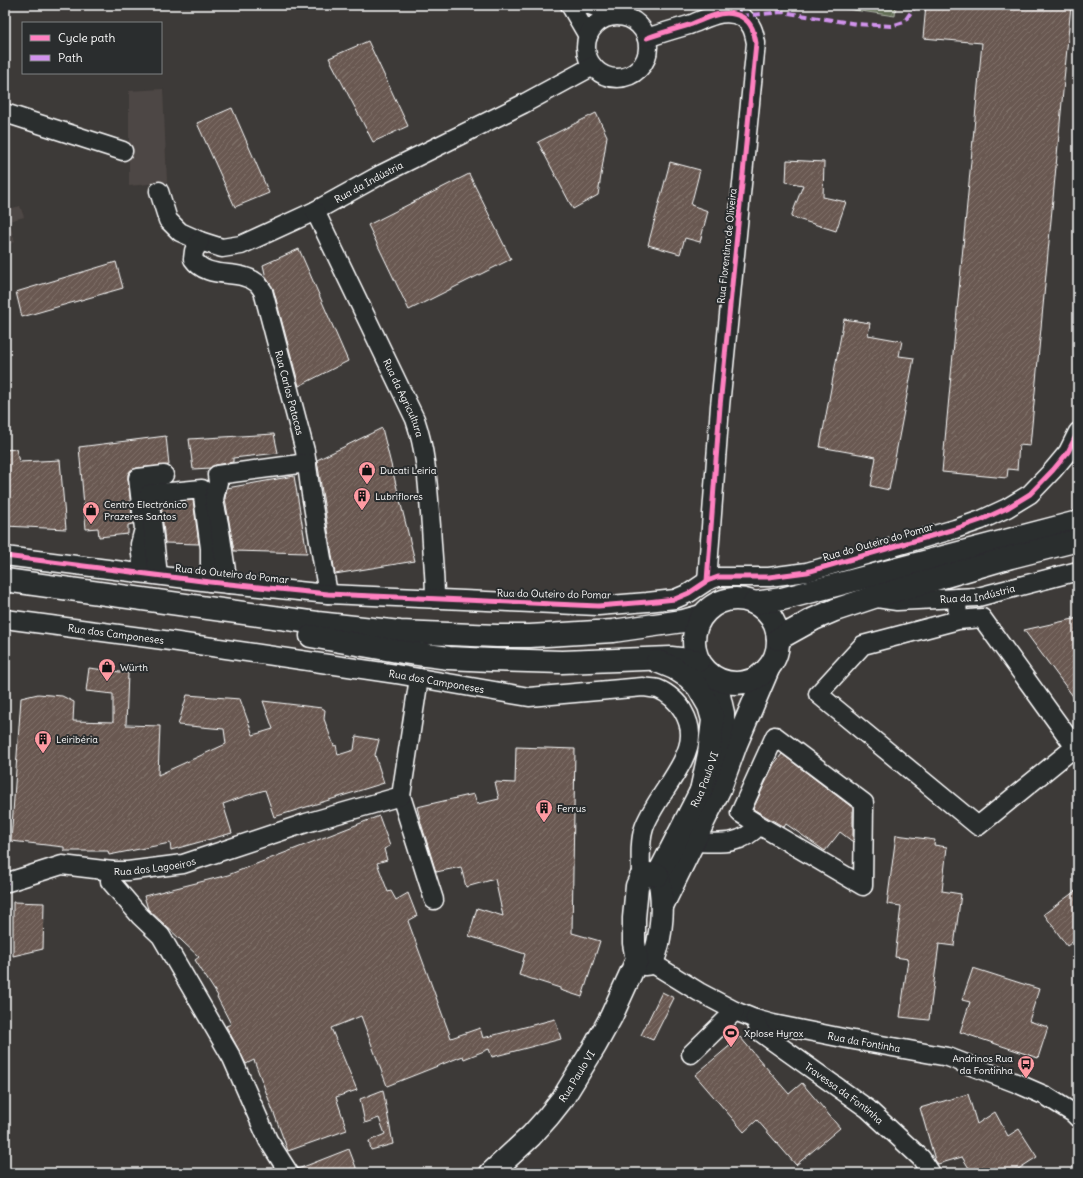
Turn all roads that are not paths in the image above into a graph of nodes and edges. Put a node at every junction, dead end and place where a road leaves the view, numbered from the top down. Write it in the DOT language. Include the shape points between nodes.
graph roads {
  1 [pos="570,5"];
  2 [pos="589,5"];
  3 [pos="625,17"];
  4 [pos="588,36"];
  5 [pos="647,38"];
  6 [pos="593,66"];
  7 [pos="5,114"];
  8 [pos="123,151"];
  9 [pos="159,191"];
  10 [pos="315,211"];
  11 [pos="200,241"];
  12 [pos="1078,432"];
  13 [pos="307,463"];
  14 [pos="164,475"];
  15 [pos="1078,514"];
  16 [pos="1078,522"];
  17 [pos="1018,537"];
  18 [pos="1078,540"];
  19 [pos="5,556"];
  20 [pos="1078,571"];
  21 [pos="150,574"];
  22 [pos="5,580"];
  23 [pos="707,581"];
  24 [pos="210,582"];
  25 [pos="228,584"];
  26 [pos="5,592"];
  27 [pos="328,594"];
  28 [pos="874,597"];
  29 [pos="957,598"];
  30 [pos="435,599"];
  31 [pos="754,603"];
  32 [pos="701,616"];
  33 [pos="5,619"];
  34 [pos="958,620"];
  35 [pos="778,639"];
  36 [pos="649,658"];
  37 [pos="698,661"];
  38 [pos="768,669"];
  39 [pos="419,678"];
  40 [pos="715,678"];
  41 [pos="701,791"];
  42 [pos="401,796"];
  43 [pos="759,825"];
  44 [pos="694,842"];
  45 [pos="112,871"];
  46 [pos="650,876"];
  47 [pos="8,882"];
  48 [pos="434,900"];
  49 [pos="662,907"];
  50 [pos="644,962"];
  51 [pos="736,1012"];
  52 [pos="755,1019"];
  53 [pos="691,1054"];
  54 [pos="1076,1112"];
  55 [pos="289,1173"];
  56 [pos="491,1173"];
  57 [pos="931,1173"];
  1 -- 4 [label="street"];
  2 -- 3 [label="street"];
  3 -- 4 [label="street" via="607,17 596,25"];
  3 -- 5 [label="street" via="635,21"];
  4 -- 6 [label="street" via="586,46"];
  5 -- 6 [label="street" via="647,56 643,65 632,74 618,78 608,76"];
  5 -- 23 [label="street, Rua Florentino de Oliveira" via="713,15 732,13 749,22 756,43 720,406"];
  6 -- 10 [label="street, Rua da Indústria"];
  7 -- 8 [label="street"];
  9 -- 11 [label="street, Rua da Indústria" via="168,220 180,232"];
  10 -- 11 [label="street, Rua da Indústria" via="241,245 222,248"];
  10 -- 30 [label="street, Rua da Agricultura" via="420,434 428,478"];
  11 -- 13 [label="street, Rua Carlos Patacas" via="193,259 197,266 223,274 246,277 258,283 263,291"];
  12 -- 23 [label="street, Rua do Outeiro do Pomar" via="1068,452 1030,494 981,520 807,572 769,577 718,577"];
  13 -- 25 [label="street" via="218,475 214,505"];
  13 -- 27 [label="street, Rua Carlos Patacas"];
  14 -- 21 [label="street" via="138,478 144,529 140,544"];
  15 -- 17 [label="main road"];
  16 -- 17 [label="main road"];
  17 -- 31 [label="main road" via="782,599"];
  18 -- 28 [label="main road"];
  19 -- 21 [label="street, Rua do Outeiro do Pomar"];
  20 -- 29 [label="street, Rua da Indústria" via="978,597"];
  21 -- 24 [label="street, Rua do Outeiro do Pomar"];
  21 -- 24 [label="street" via="149,494 202,489 210,548"];
  22 -- 32 [label="main road" via="400,632 530,636 613,631"];
  23 -- 30 [label="street, Rua do Outeiro do Pomar" via="675,599 598,606"];
  24 -- 25 [label="street, Rua do Outeiro do Pomar"];
  25 -- 27 [label="street, Rua do Outeiro do Pomar"];
  26 -- 36 [label="main road" via="449,658 562,662"];
  27 -- 30 [label="street, Rua do Outeiro do Pomar"];
  28 -- 29 [label="street, Rua da Indústria" via="897,601"];
  28 -- 35 [label="main road" via="814,619"];
  29 -- 34 [label="street"];
  31 -- 32 [label="main road" via="743,599 731,599 709,608"];
  31 -- 35 [label="main road" via="764,609 771,618"];
  32 -- 37 [label="main road" via="693,638"];
  33 -- 39 [label="street, Rua dos Camponeses"];
  34 -- 34 [label="street" via="982,618 1075,747 978,826 818,694 863,645"];
  35 -- 38 [label="main road" via="778,650"];
  36 -- 37 [label="main road"];
  36 -- 41 [label="main road" via="688,677 698,687 709,706 713,720"];
  37 -- 40 [label="main road" via="708,674"];
  38 -- 40 [label="main road" via="757,678 743,683 729,683"];
  38 -- 44 [label="main road" via="720,788"];
  39 -- 42 [label="street"];
  39 -- 46 [label="street, Rua dos Camponeses" via="529,697 643,687 658,689 668,694 680,705 688,720 689,747 650,814 641,836"];
  40 -- 41 [label="main road, Rua Paulo VI" via="723,713 723,725"];
  41 -- 46 [label="main road, Rua Paulo VI"];
  42 -- 45 [label="street, Rua dos Lagoeiros" via="306,823 184,864"];
  42 -- 48 [label="street"];
  43 -- 43 [label="street" via="792,844 863,886 864,803 776,736 740,813"];
  43 -- 44 [label="street" via="753,833 730,842"];
  44 -- 49 [label="main road"];
  45 -- 47 [label="street" via="62,865"];
  45 -- 55 [label="street, Rua dos Lagoeiros" via="110,881 161,936 232,1058 268,1140"];
  46 -- 49 [label="main road, Rua Paulo VI" via="660,883"];
  46 -- 50 [label="main road, Rua Paulo VI" via="638,886 634,918 634,943"];
  49 -- 50 [label="main road, Rua Paulo VI" via="656,954"];
  50 -- 51 [label="street, Rua da Fontinha"];
  50 -- 56 [label="main road, Rua Paulo VI" via="563,1098 531,1136"];
  51 -- 52 [label="street, Rua da Fontinha"];
  51 -- 53 [label="street"];
  52 -- 54 [label="street, Rua da Fontinha" via="948,1057 1016,1083"];
  52 -- 57 [label="street, Travessa da Fontinha" via="760,1032 868,1109 891,1129 921,1158"];
}
